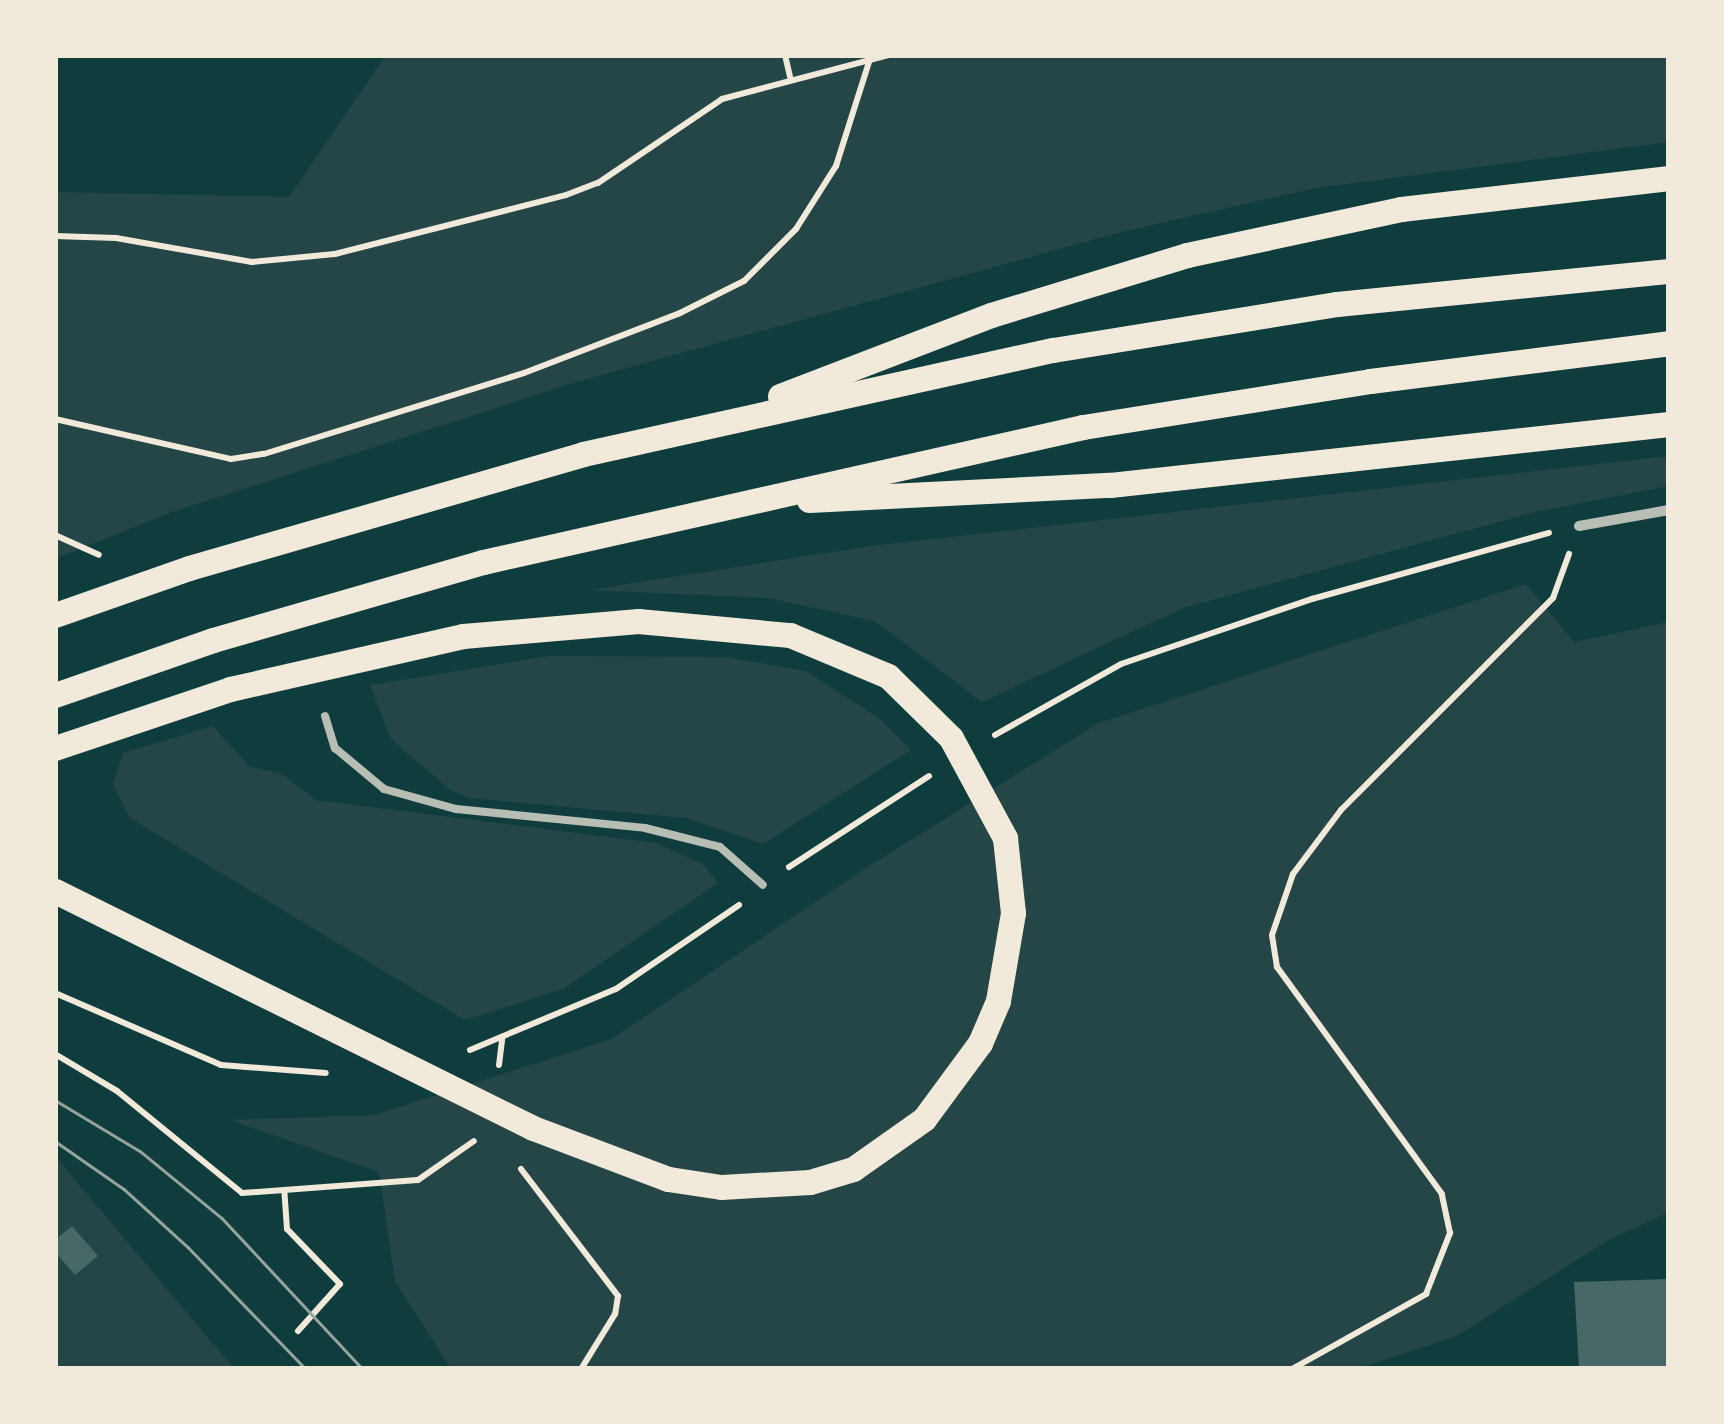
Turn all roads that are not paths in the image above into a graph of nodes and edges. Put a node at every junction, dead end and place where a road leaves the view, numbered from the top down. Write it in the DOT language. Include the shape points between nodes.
graph roads {
  1 [pos="1669,178"];
  2 [pos="1669,271"];
  3 [pos="1669,343"];
  4 [pos="1669,424"];
  5 [pos="700,426"];
  6 [pos="740,504"];
  7 [pos="1669,510"];
  8 [pos="1580,526"];
  9 [pos="55,616"];
  10 [pos="55,695"];
  11 [pos="324,716"];
  12 [pos="55,748"];
  13 [pos="764,885"];
  14 [pos="55,891"];
  1 -- 5 [label="main road" via="1401,209 1187,255 991,315"];
  2 -- 5 [label="main road" via="1318,307 1053,350"];
  3 -- 6 [label="main road" via="1370,380 1083,427"];
  4 -- 6 [label="main road" via="1110,485"];
  5 -- 9 [label="main road" via="400,504"];
  6 -- 10 [label="main road" via="483,562 213,640"];
  7 -- 8 [label="street"];
  11 -- 13 [label="lane" via="335,748 384,789 456,810 645,828 720,847"];
  12 -- 14 [label="main road" via="230,689 463,636 638,621 790,635 856,659 917,699 974,771 1005,838 1014,913 998,1000 980,1043 958,1080 894,1146 854,1169 810,1182 721,1187 668,1179 533,1128"];
}
